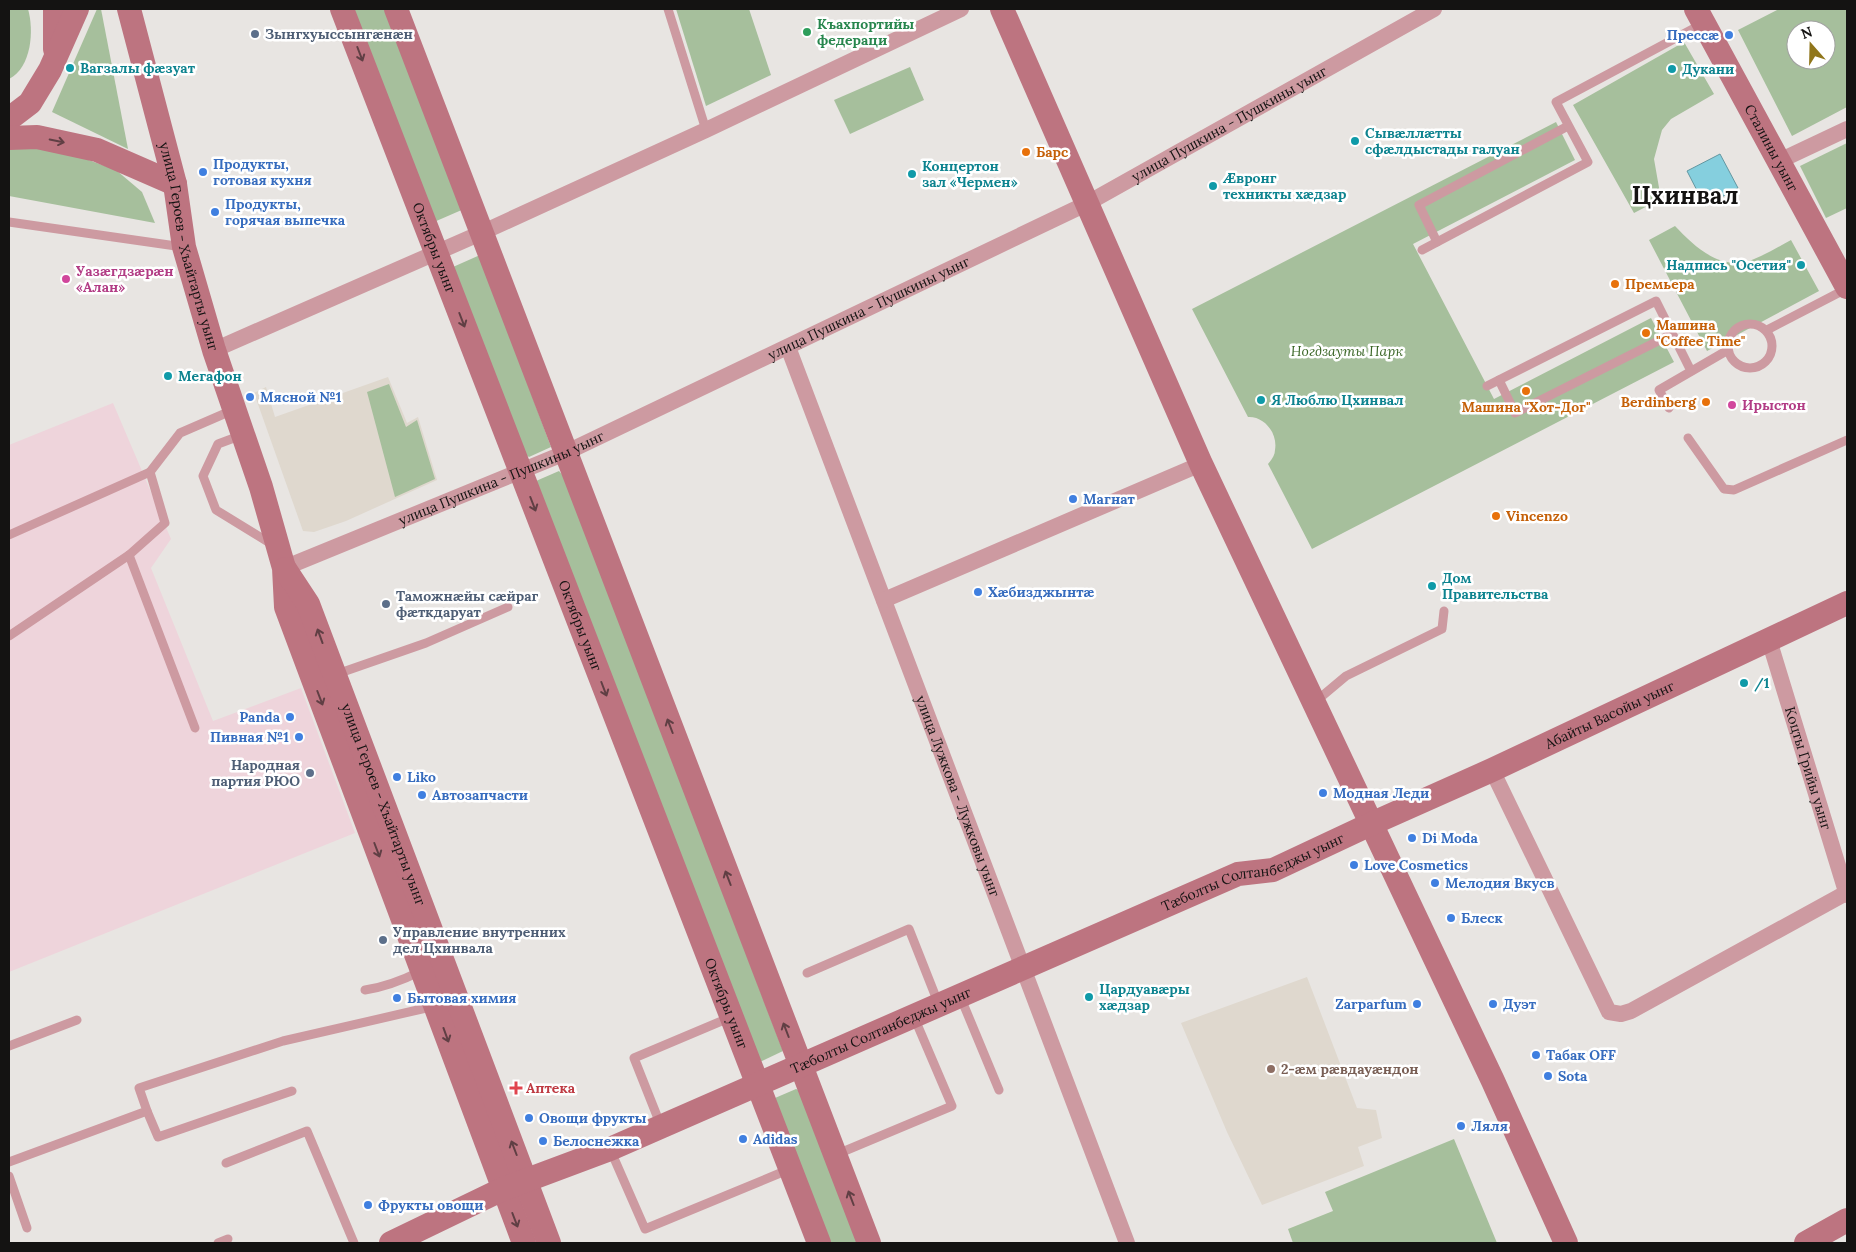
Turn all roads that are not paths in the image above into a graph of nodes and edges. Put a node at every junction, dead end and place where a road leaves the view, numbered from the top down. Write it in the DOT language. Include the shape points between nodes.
graph roads {
  1 [pos="55,9"];
  2 [pos="77,9"];
  3 [pos="129,9"];
  4 [pos="342,9"];
  5 [pos="396,9"];
  6 [pos="668,9"];
  7 [pos="962,9"];
  8 [pos="1002,9"];
  9 [pos="1434,9"];
  10 [pos="1700,16"];
  11 [pos="50,70"];
  12 [pos="9,119"];
  13 [pos="1568,126"];
  14 [pos="1847,129"];
  15 [pos="706,130"];
  16 [pos="9,138"];
  17 [pos="1779,161"];
  18 [pos="174,184"];
  19 [pos="1086,204"];
  20 [pos="9,222"];
  21 [pos="481,233"];
  22 [pos="1437,242"];
  23 [pos="184,247"];
  24 [pos="1422,250"];
  25 [pos="436,252"];
  26 [pos="1847,287"];
  27 [pos="1767,330"];
  28 [pos="1672,334"];
  29 [pos="788,348"];
  30 [pos="214,350"];
  31 [pos="1728,350"];
  32 [pos="1691,371"];
  33 [pos="1499,380"];
  34 [pos="1487,386"];
  35 [pos="1669,408"];
  36 [pos="233,410"];
  37 [pos="242,434"];
  38 [pos="1688,438"];
  39 [pos="1847,440"];
  40 [pos="565,453"];
  41 [pos="1201,464"];
  42 [pos="150,472"];
  43 [pos="521,472"];
  44 [pos="9,535"];
  45 [pos="129,555"];
  46 [pos="282,558"];
  47 [pos="884,600"];
  48 [pos="1847,604"];
  49 [pos="508,606"];
  50 [pos="1444,611"];
  51 [pos="9,636"];
  52 [pos="1769,640"];
  53 [pos="334,675"];
  54 [pos="1313,704"];
  55 [pos="195,728"];
  56 [pos="1492,770"];
  57 [pos="1371,824"];
  58 [pos="1847,894"];
  59 [pos="1023,969"];
  60 [pos="422,971"];
  61 [pos="807,973"];
  62 [pos="365,990"];
  63 [pos="950,1001"];
  64 [pos="436,1006"];
  65 [pos="731,1017"];
  66 [pos="914,1017"];
  67 [pos="77,1020"];
  68 [pos="9,1046"];
  69 [pos="800,1066"];
  70 [pos="757,1084"];
  71 [pos="999,1090"];
  72 [pos="292,1091"];
  73 [pos="147,1112"];
  74 [pos="661,1126"];
  75 [pos="610,1148"];
  76 [pos="835,1155"];
  77 [pos="9,1162"];
  78 [pos="226,1163"];
  79 [pos="790,1169"];
  80 [pos="9,1176"];
  81 [pos="526,1181"];
  82 [pos="504,1189"];
  83 [pos="1847,1220"];
  84 [pos="27,1228"];
  85 [pos="228,1239"];
  86 [pos="218,1243"];
  87 [pos="354,1243"];
  88 [pos="391,1243"];
  89 [pos="524,1243"];
  90 [pos="549,1243"];
  91 [pos="819,1243"];
  92 [pos="869,1243"];
  93 [pos="1127,1243"];
  94 [pos="1566,1243"];
  95 [pos="1806,1243"];
  1 -- 11 [label="street" via="56,46"];
  2 -- 11 [label="street"];
  3 -- 18 [label="street, улица Героев - Хъайтарты уынг"];
  4 -- 25 [label="street, Октябры уынг, one-way"];
  5 -- 21 [label="street"];
  6 -- 15 [label="lane"];
  7 -- 15 [label="street"];
  8 -- 19 [label="street"];
  9 -- 19 [label="street, улица Пушкина - Пушкины уынг"];
  10 -- 13 [label="lane" via="1556,102"];
  10 -- 17 [label="street, Сталины уынг"];
  11 -- 12 [label="street" via="30,103"];
  13 -- 22 [label="lane" via="1418,205"];
  13 -- 22 [label="lane" via="1588,162"];
  14 -- 17 [label="street"];
  15 -- 21 [label="street"];
  16 -- 18 [label="street, one-way" via="38,137 97,150"];
  17 -- 26 [label="street, Сталины уынг"];
  18 -- 23 [label="street, улица Героев - Хъайтарты уынг"];
  19 -- 29 [label="street, улица Пушкина - Пушкины уынг"];
  19 -- 41 [label="street"];
  20 -- 23 [label="lane"];
  21 -- 25 [label="street"];
  21 -- 40 [label="street"];
  22 -- 24 [label="lane"];
  23 -- 30 [label="street, улица Героев - Хъайтарты уынг"];
  25 -- 30 [label="street"];
  25 -- 43 [label="street, Октябры уынг, one-way"];
  26 -- 27 [label="lane"];
  27 -- 31 [label="lane" via="1756,324 1741,325 1731,334"];
  27 -- 31 [label="lane" via="1773,348 1767,361 1761,365 1752,368 1737,364"];
  28 -- 32 [label="lane"];
  28 -- 33 [label="lane" via="1516,413"];
  28 -- 33 [label="lane" via="1656,301"];
  29 -- 40 [label="street, улица Пушкина - Пушкины уынг"];
  29 -- 47 [label="street, улица Лужкова - Лужковы уынг"];
  30 -- 36 [label="street, улица Героев - Хъайтарты уынг"];
  31 -- 32 [label="lane"];
  32 -- 35 [label="lane" via="1660,390"];
  33 -- 34 [label="lane"];
  36 -- 37 [label="street, улица Героев - Хъайтарты уынг"];
  36 -- 42 [label="lane" via="180,433"];
  37 -- 46 [label="street, улица Героев - Хъайтарты уынг"];
  37 -- 46 [label="lane" via="218,444 203,476 216,510"];
  38 -- 39 [label="lane" via="1724,489 1734,490"];
  40 -- 43 [label="street, улица Пушкина - Пушкины уынг"];
  69 -- 40 [label="street, one-way"];
  41 -- 47 [label="street"];
  41 -- 54 [label="street"];
  42 -- 44 [label="lane"];
  42 -- 45 [label="lane" via="165,523"];
  43 -- 46 [label="street, улица Пушкина - Пушкины уынг"];
  43 -- 65 [label="street, Октябры уынг, one-way"];
  45 -- 51 [label="lane"];
  45 -- 55 [label="lane"];
  53 -- 46 [label="street, улица Героев - Хъайтарты уынг, one-way" via="308,604"];
  46 -- 60 [label="street, улица Героев - Хъайтарты уынг, one-way" via="286,607"];
  47 -- 59 [label="street, улица Лужкова - Лужковы уынг"];
  48 -- 52 [label="street, Абайты Васойы уынг"];
  49 -- 53 [label="lane" via="426,643"];
  50 -- 54 [label="lane" via="1442,629 1346,676"];
  52 -- 56 [label="street, Абайты Васойы уынг"];
  52 -- 58 [label="street, Коцты Грийы уынг"];
  81 -- 53 [label="street, улица Героев - Хъайтарты уынг, one-way"];
  54 -- 57 [label="street"];
  56 -- 57 [label="street, Абайты Васойы уынг"];
  56 -- 58 [label="street" via="1608,1012 1621,1014 1631,1011"];
  57 -- 59 [label="street, Тæболты Солтанбеджы уынг" via="1273,870 1238,874"];
  57 -- 94 [label="street"];
  59 -- 63 [label="street, Тæболты Солтанбеджы уынг"];
  59 -- 93 [label="street, улица Лужкова - Лужковы уынг"];
  60 -- 62 [label="lane" via="402,981"];
  60 -- 64 [label="street, улица Героев - Хъайтарты уынг"];
  61 -- 63 [label="lane" via="909,930"];
  63 -- 66 [label="street, Тæболты Солтанбеджы уынг"];
  63 -- 71 [label="lane"];
  64 -- 73 [label="lane" via="283,1041 139,1088"];
  64 -- 82 [label="street, улица Героев - Хъайтарты уынг, one-way"];
  65 -- 70 [label="street, Октябры уынг"];
  65 -- 74 [label="lane" via="634,1058"];
  66 -- 69 [label="street, Тæболты Солтанбеджы уынг"];
  66 -- 76 [label="lane" via="952,1106"];
  67 -- 68 [label="lane"];
  69 -- 70 [label="street, Тæболты Солтанбеджы уынг"];
  69 -- 76 [label="street"];
  70 -- 74 [label="street, Тæболты Солтанбеджы уынг"];
  70 -- 79 [label="street, Октябры уынг"];
  72 -- 73 [label="lane" via="158,1137"];
  73 -- 77 [label="lane"];
  74 -- 75 [label="street, Тæболты Солтанбеджы уынг"];
  75 -- 79 [label="lane" via="645,1229"];
  75 -- 81 [label="street, Тæболты Солтанбеджы уынг"];
  92 -- 76 [label="street, one-way"];
  78 -- 87 [label="lane" via="307,1131"];
  79 -- 91 [label="street, Октябры уынг"];
  80 -- 84 [label="lane"];
  81 -- 82 [label="street, Тæболты Солтанбеджы уынг"];
  81 -- 90 [label="street, улица Героев - Хъайтарты уынг"];
  82 -- 88 [label="street, Тæболты Солтанбеджы уынг"];
  82 -- 89 [label="street, улица Героев - Хъайтарты уынг, one-way"];
  83 -- 95 [label="street"];
  85 -- 86 [label="lane"];
}
